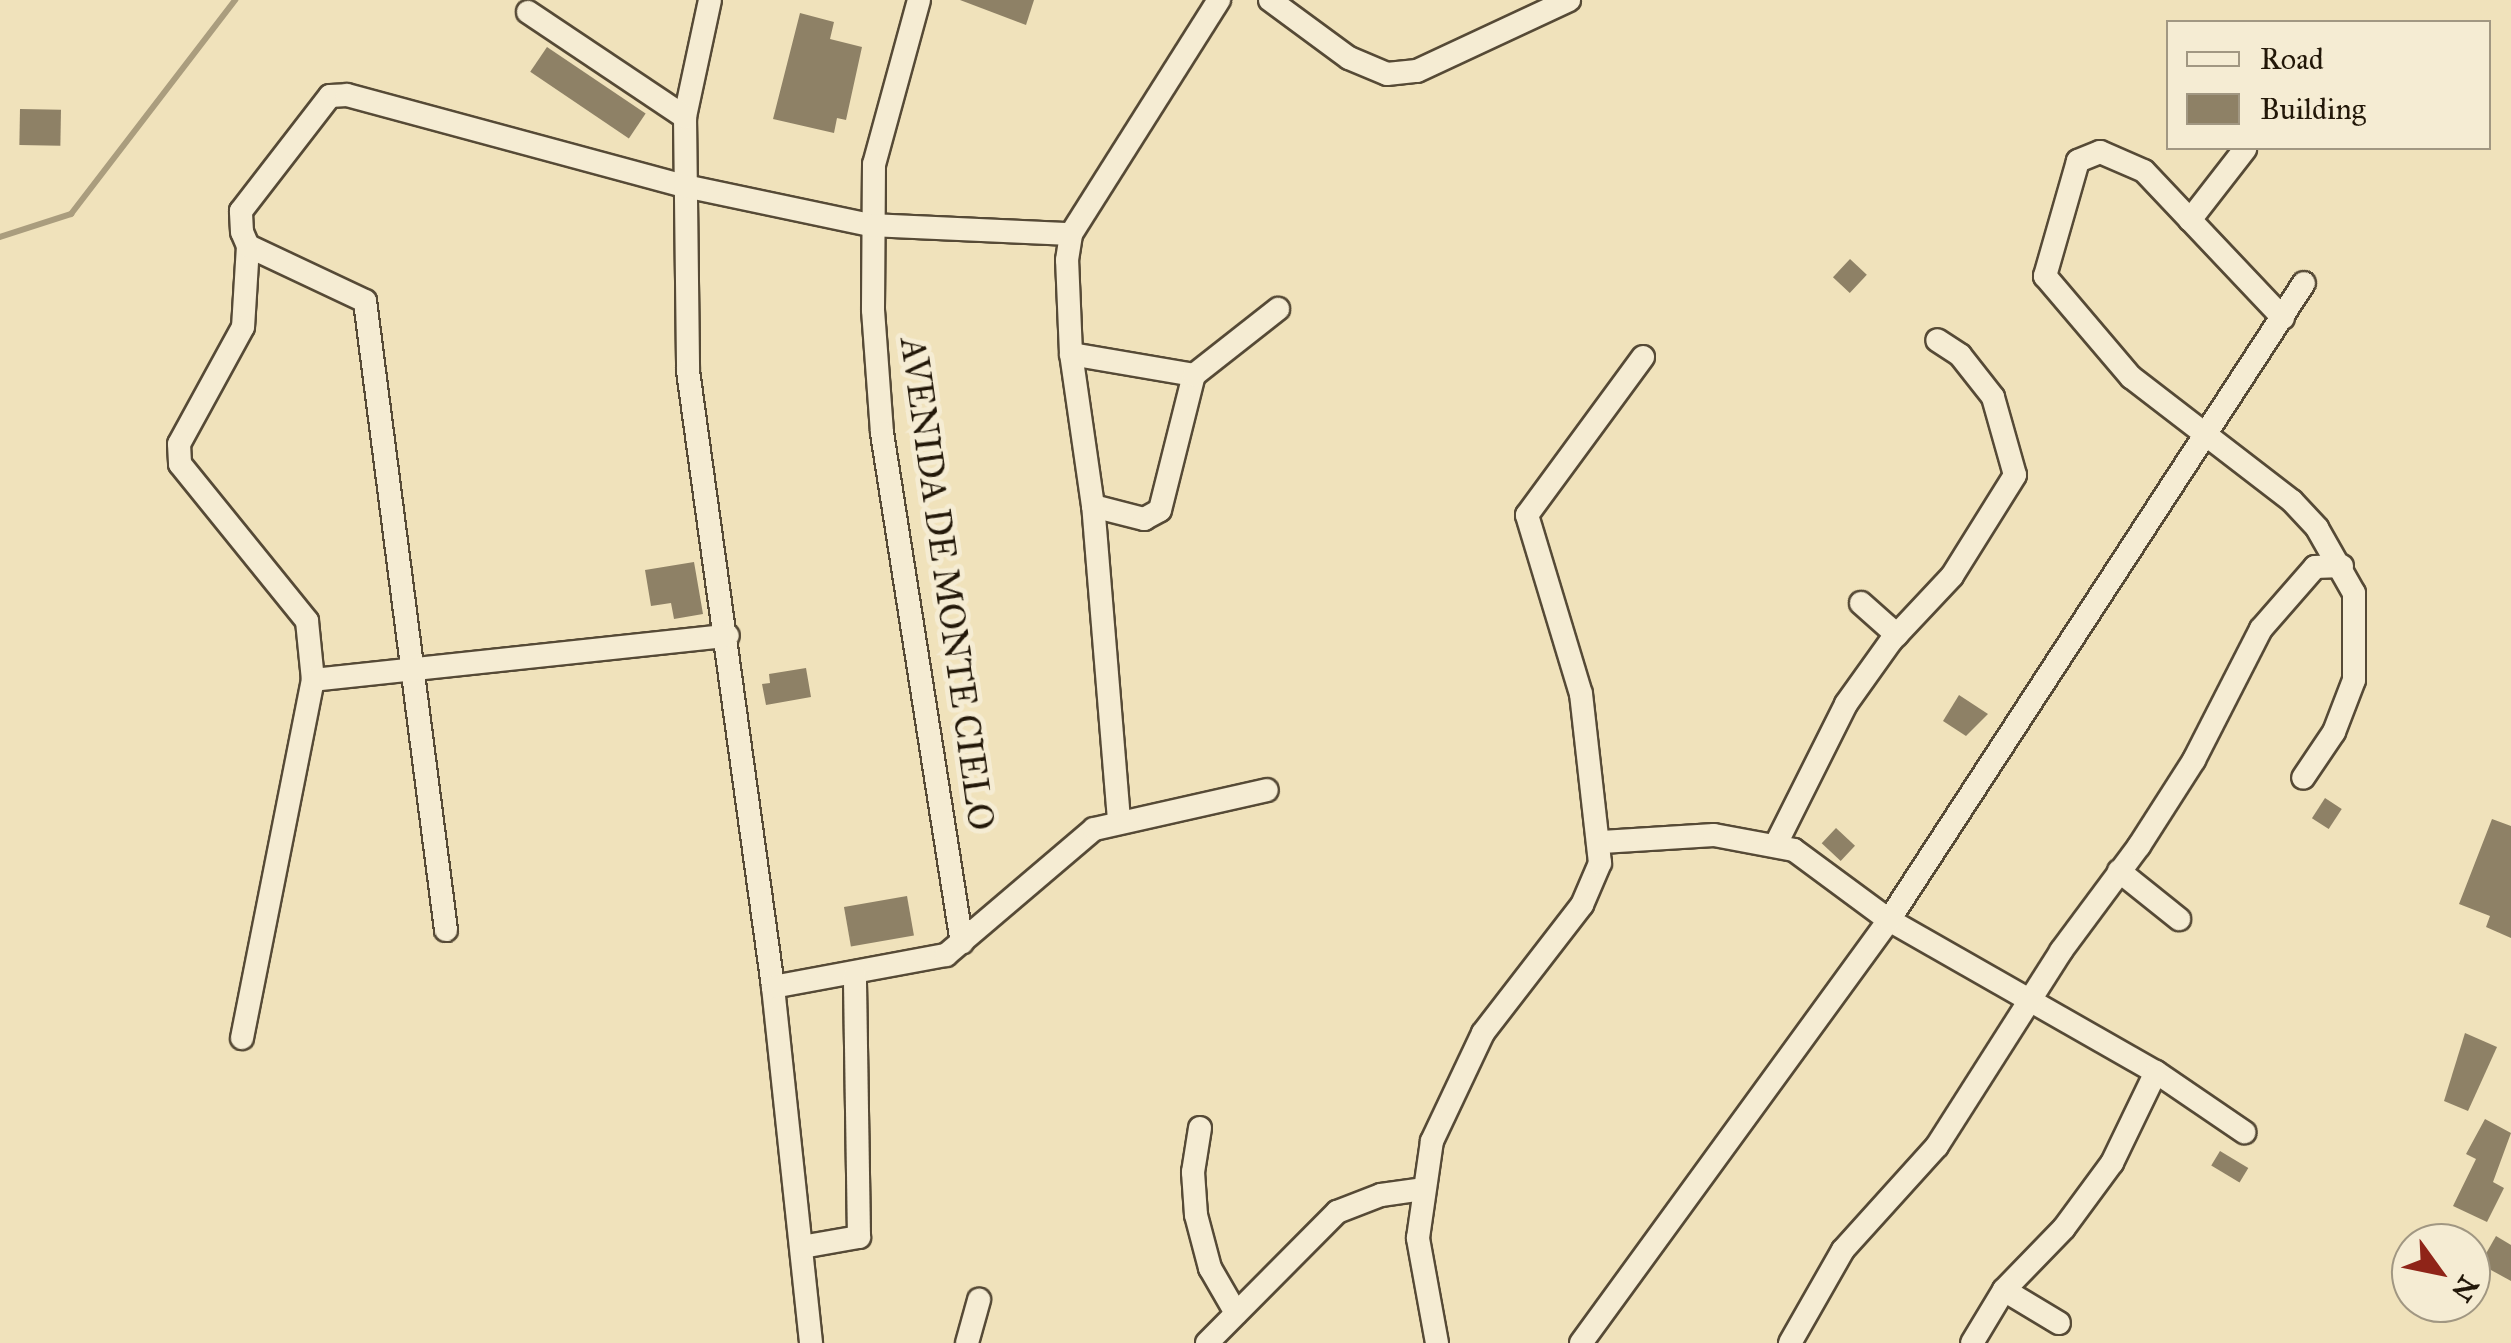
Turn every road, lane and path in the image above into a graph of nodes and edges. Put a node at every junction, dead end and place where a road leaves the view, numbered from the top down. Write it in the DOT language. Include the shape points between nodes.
graph roads {
  1 [pos="710,0"];
  2 [pos="919,0"];
  3 [pos="1220,0"];
  4 [pos="1270,0"];
  5 [pos="1569,0"];
  6 [pos="528,12"];
  7 [pos="685,117"];
  8 [pos="2245,150"];
  9 [pos="684,186"];
  10 [pos="2190,220"];
  11 [pos="870,226"];
  12 [pos="1071,234"];
  13 [pos="248,246"];
  14 [pos="2304,282"];
  15 [pos="1278,309"];
  16 [pos="2283,318"];
  17 [pos="1937,340"];
  18 [pos="1070,354"];
  19 [pos="1643,357"];
  20 [pos="1194,375"];
  21 [pos="2206,435"];
  22 [pos="1093,506"];
  23 [pos="2342,566"];
  24 [pos="1860,604"];
  25 [pos="1896,635"];
  26 [pos="728,636"];
  27 [pos="413,670"];
  28 [pos="313,680"];
  29 [pos="2303,778"];
  30 [pos="1266,790"];
  31 [pos="1119,820"];
  32 [pos="1602,842"];
  33 [pos="1776,844"];
  34 [pos="2119,872"];
  35 [pos="2179,919"];
  36 [pos="1889,920"];
  37 [pos="446,930"];
  38 [pos="962,943"];
  39 [pos="855,976"];
  40 [pos="773,987"];
  41 [pos="2030,1002"];
  42 [pos="242,1038"];
  43 [pos="2156,1072"];
  44 [pos="1200,1128"];
  45 [pos="2244,1132"];
  46 [pos="1423,1189"];
  47 [pos="802,1247"];
  48 [pos="2004,1290"];
  49 [pos="979,1300"];
  50 [pos="1236,1313"];
  51 [pos="2059,1324"];
  52 [pos="1430,1341"];
  53 [pos="812,1343"];
  54 [pos="967,1343"];
  55 [pos="1207,1343"];
  56 [pos="1581,1343"];
  57 [pos="1790,1343"];
  58 [pos="1972,1343"];
  1 -- 7 [label="street"];
  2 -- 11 [label="street, AVENIDA DE MONTE CIELO" via="874,164"];
  3 -- 12 [label="street"];
  4 -- 5 [label="street" via="1349,58 1387,74 1417,71"];
  6 -- 7 [label="street"];
  7 -- 9 [label="street"];
  8 -- 10 [label="street"];
  9 -- 11 [label="street"];
  9 -- 13 [label="street" via="347,95 330,96 240,211"];
  9 -- 26 [label="street" via="688,371"];
  10 -- 16 [label="street"];
  10 -- 21 [label="street" via="2144,171 2100,152 2078,161 2045,276 2131,378"];
  11 -- 12 [label="street"];
  11 -- 38 [label="street, AVENIDA DE MONTE CIELO" via="882,433"];
  12 -- 18 [label="street"];
  13 -- 27 [label="street" via="366,301"];
  13 -- 28 [label="street" via="243,326 179,444 180,464 308,621"];
  14 -- 16 [label="street"];
  15 -- 20 [label="street"];
  16 -- 21 [label="street"];
  17 -- 25 [label="street" via="1960,354 1993,397 2015,475 1952,576"];
  18 -- 20 [label="street"];
  18 -- 22 [label="street"];
  19 -- 32 [label="street" via="1527,515 1582,694"];
  20 -- 22 [label="street" via="1160,510 1144,519"];
  21 -- 23 [label="street" via="2292,501"];
  21 -- 36 [label="street"];
  22 -- 31 [label="street"];
  23 -- 29 [label="street" via="2358,624 2354,680 2334,732"];
  23 -- 34 [label="street" via="2315,567 2261,629 2194,760"];
  24 -- 25 [label="street"];
  25 -- 33 [label="street" via="1828,735"];
  26 -- 27 [label="street"];
  26 -- 40 [label="street"];
  27 -- 28 [label="street"];
  27 -- 37 [label="street"];
  28 -- 42 [label="street"];
  30 -- 31 [label="street"];
  31 -- 38 [label="street" via="1094,829"];
  32 -- 33 [label="street" via="1714,835"];
  32 -- 46 [label="street" via="1582,905 1517,982 1454,1087 1432,1141"];
  33 -- 36 [label="street" via="1836,876"];
  34 -- 35 [label="street"];
  34 -- 41 [label="street"];
  36 -- 41 [label="street"];
  36 -- 56 [label="street"];
  38 -- 39 [label="street" via="946,955"];
  39 -- 40 [label="street"];
  39 -- 47 [label="street" via="860,1237"];
  40 -- 47 [label="street"];
  41 -- 43 [label="street"];
  41 -- 57 [label="street" via="1936,1146 1843,1250"];
  43 -- 45 [label="street"];
  43 -- 48 [label="street" via="2112,1164 2064,1228"];
  44 -- 50 [label="street" via="1196,1215 1210,1268"];
  46 -- 50 [label="street" via="1381,1195 1337,1212"];
  46 -- 52 [label="street" via="1418,1238"];
  47 -- 53 [label="street"];
  48 -- 51 [label="street"];
  48 -- 58 [label="street"];
  49 -- 54 [label="street"];
  50 -- 55 [label="street"];
}
